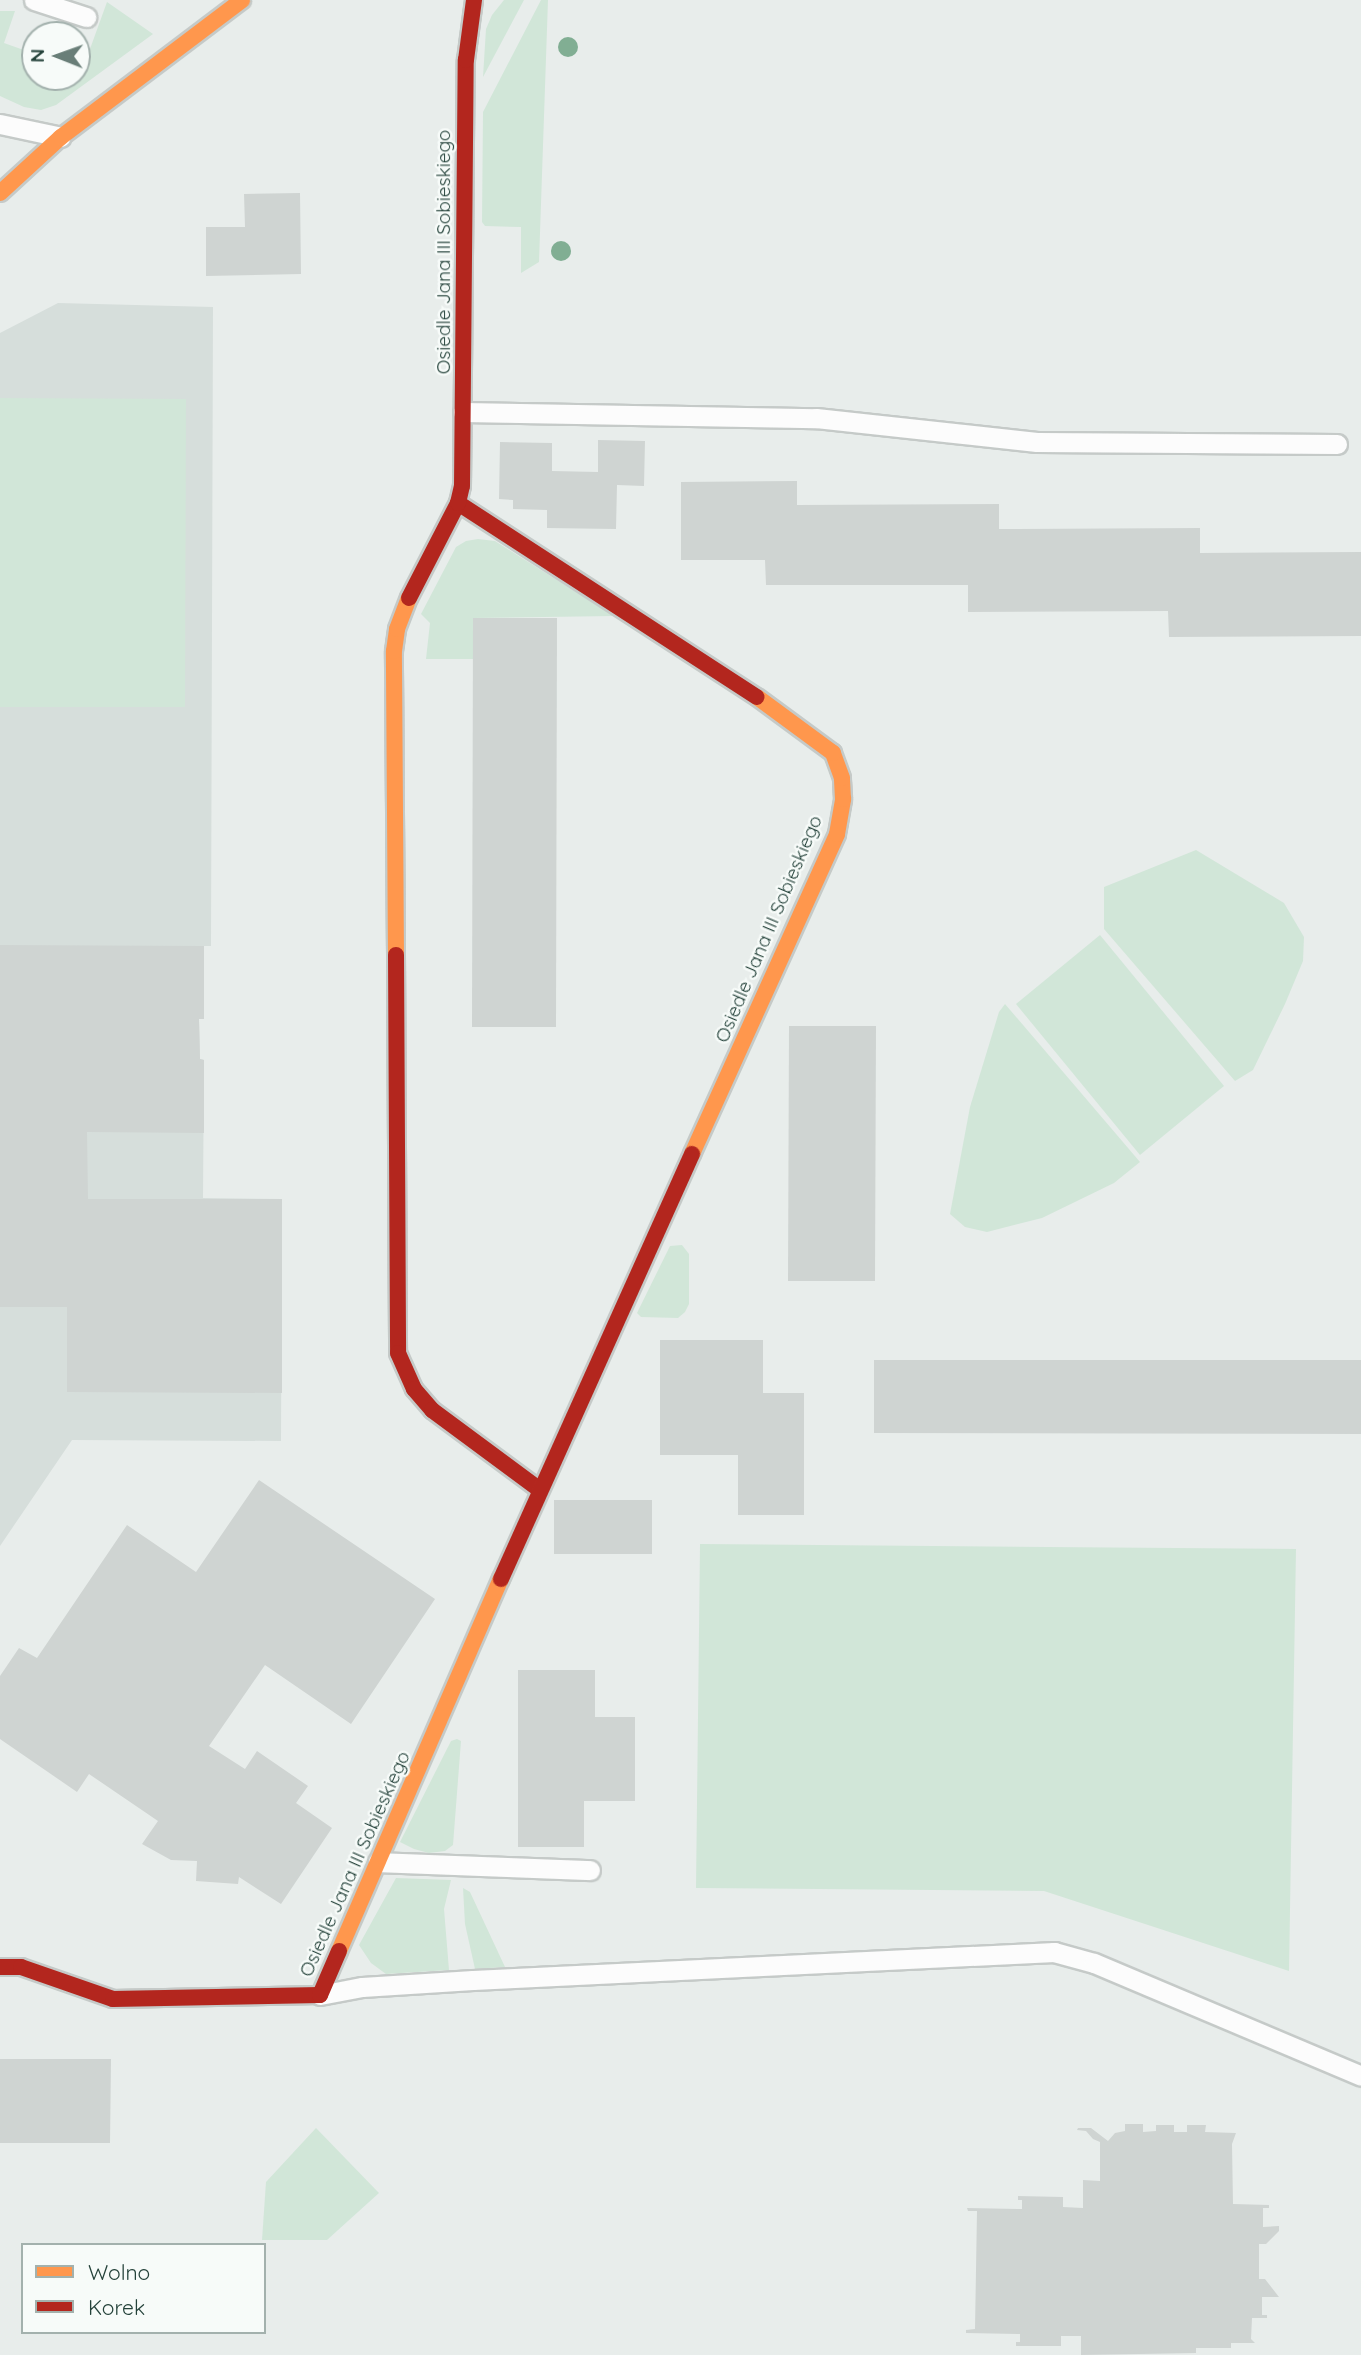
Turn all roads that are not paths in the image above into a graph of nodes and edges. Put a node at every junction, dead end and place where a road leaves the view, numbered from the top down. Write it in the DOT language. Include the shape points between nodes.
graph roads {
  1 [pos="34,0"];
  2 [pos="242,0"];
  3 [pos="474,0"];
  4 [pos="86,17"];
  5 [pos="0,124"];
  6 [pos="61,137"];
  7 [pos="0,192"];
  8 [pos="463,412"];
  9 [pos="1337,444"];
  10 [pos="458,503"];
  11 [pos="540,1490"];
  12 [pos="378,1862"];
  13 [pos="590,1871"];
  14 [pos="0,1967"];
  15 [pos="320,1995"];
  16 [pos="1361,2076"];
  1 -- 4 [label="lane"];
  2 -- 6 [label="street"];
  3 -- 8 [label="street, Osiedle Jana III Sobieskiego" via="466,60"];
  5 -- 6 [label="lane"];
  6 -- 7 [label="street"];
  8 -- 9 [label="lane" via="816,418 1037,442"];
  8 -- 10 [label="street, Osiedle Jana III Sobieskiego"];
  10 -- 11 [label="street, Osiedle Jana III Sobieskiego" via="406,605 394,651 398,1353 414,1389 432,1410"];
  10 -- 11 [label="street, Osiedle Jana III Sobieskiego" via="796,723 833,753 844,799 837,834"];
  11 -- 12 [label="street, Osiedle Jana III Sobieskiego"];
  12 -- 13 [label="lane"];
  12 -- 15 [label="street, Osiedle Jana III Sobieskiego"];
  14 -- 15 [label="street, Osiedle Jana III Sobieskiego" via="21,1967 113,1999"];
  15 -- 16 [label="lane" via="362,1987 473,1980 1054,1952 1094,1963"];
}
